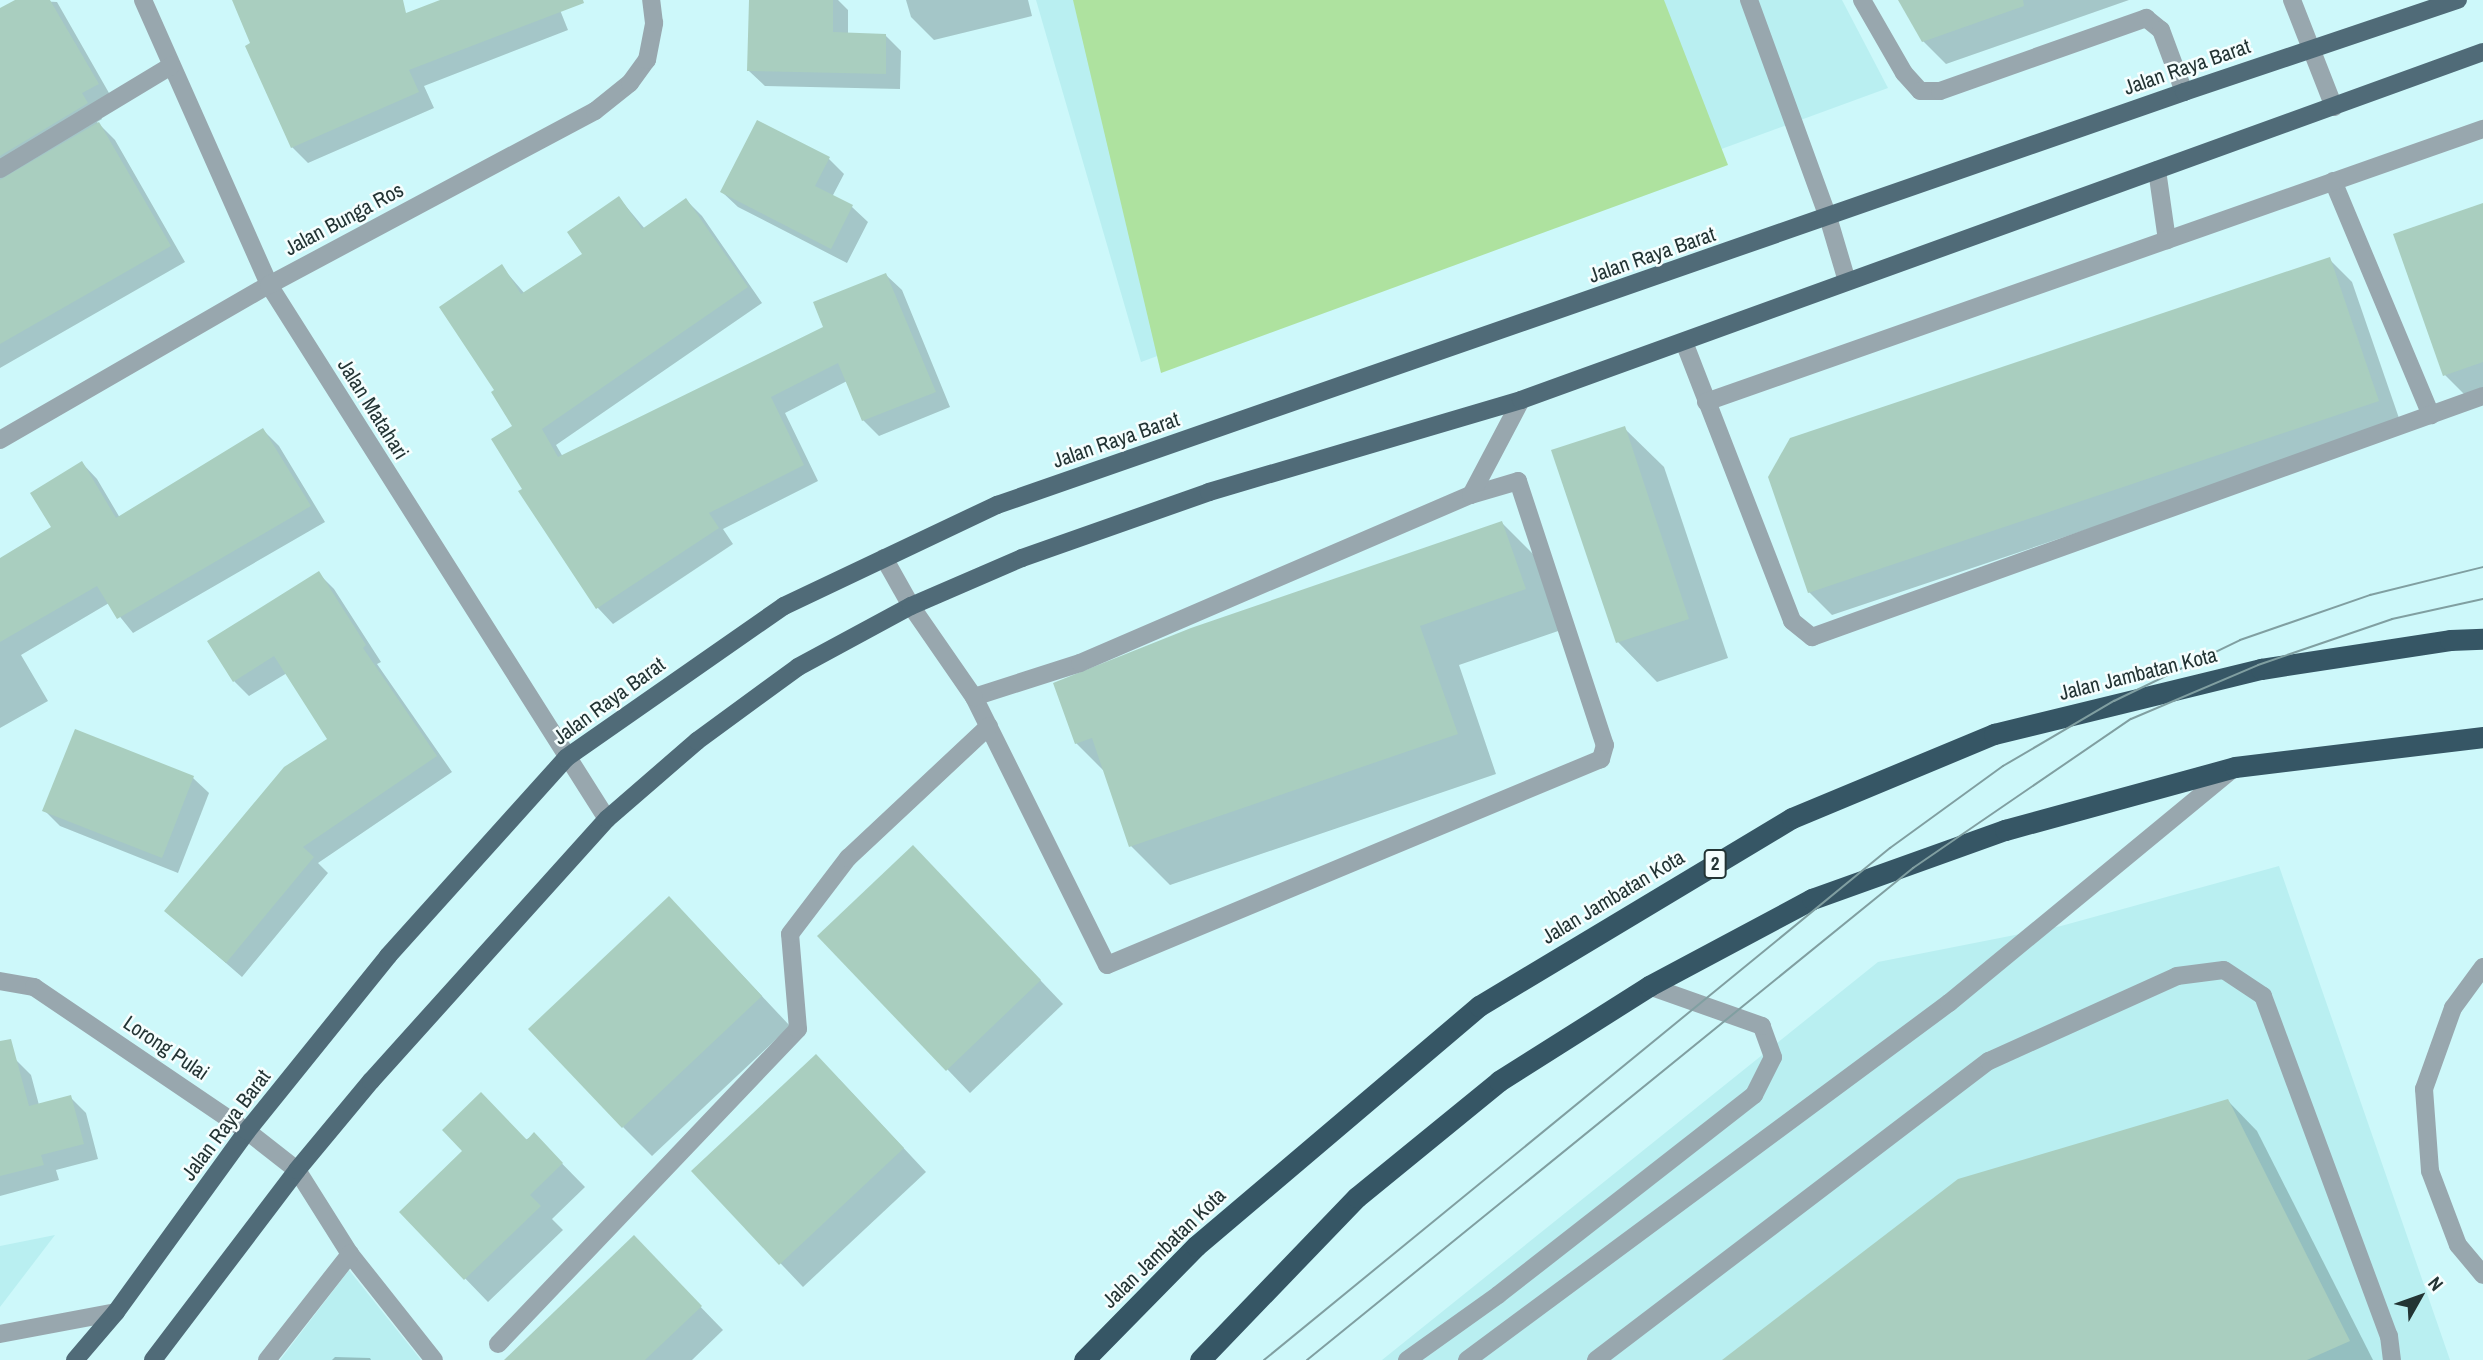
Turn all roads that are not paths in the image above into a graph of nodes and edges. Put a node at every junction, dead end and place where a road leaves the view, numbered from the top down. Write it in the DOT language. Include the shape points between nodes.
graph roads {
  1 [pos="143,0"];
  2 [pos="651,0"];
  3 [pos="1749,0"];
  4 [pos="1862,0"];
  5 [pos="2292,0"];
  6 [pos="2458,0"];
  7 [pos="2313,48"];
  8 [pos="2483,52"];
  9 [pos="171,66"];
  10 [pos="2184,92"];
  11 [pos="2334,107"];
  12 [pos="2483,129"];
  13 [pos="0,169"];
  14 [pos="2157,170"];
  15 [pos="2333,181"];
  16 [pos="1828,217"];
  17 [pos="2167,240"];
  18 [pos="1847,282"];
  19 [pos="269,285"];
  20 [pos="1684,342"];
  21 [pos="2483,397"];
  22 [pos="1521,400"];
  23 [pos="1706,402"];
  24 [pos="2431,415"];
  25 [pos="0,440"];
  26 [pos="1471,495"];
  27 [pos="884,558"];
  28 [pos="911,606"];
  29 [pos="2483,639"];
  30 [pos="974,697"];
  31 [pos="989,726"];
  32 [pos="2483,737"];
  33 [pos="566,758"];
  34 [pos="2235,767"];
  35 [pos="607,819"];
  36 [pos="2483,967"];
  37 [pos="0,981"];
  38 [pos="1649,986"];
  39 [pos="247,1131"];
  40 [pos="298,1170"];
  41 [pos="350,1254"];
  42 [pos="2483,1275"];
  43 [pos="116,1311"];
  44 [pos="0,1334"];
  45 [pos="498,1345"];
  46 [pos="75,1360"];
  47 [pos="153,1360"];
  48 [pos="267,1360"];
  49 [pos="434,1360"];
  50 [pos="1084,1360"];
  51 [pos="1200,1360"];
  52 [pos="1407,1360"];
  53 [pos="1467,1360"];
  54 [pos="1596,1360"];
  55 [pos="2392,1360"];
  1 -- 9 [label="street, Jalan Matahari"];
  2 -- 19 [label="street, Jalan Bunga Ros" via="654,23 646,60 630,83 595,111"];
  3 -- 16 [label="street"];
  4 -- 10 [label="street" via="1904,73 1920,91 1940,91 2146,18 2161,30"];
  5 -- 7 [label="street"];
  6 -- 7 [label="main road, Jalan Raya Barat"];
  7 -- 10 [label="main road, Jalan Raya Barat"];
  7 -- 11 [label="street"];
  8 -- 11 [label="main road"];
  9 -- 13 [label="street"];
  9 -- 19 [label="street, Jalan Matahari"];
  10 -- 16 [label="main road, Jalan Raya Barat"];
  11 -- 14 [label="main road"];
  12 -- 15 [label="street"];
  14 -- 17 [label="street"];
  14 -- 18 [label="main road"];
  15 -- 17 [label="street"];
  15 -- 24 [label="street"];
  16 -- 18 [label="street"];
  16 -- 27 [label="main road, Jalan Raya Barat" via="998,505"];
  17 -- 23 [label="street"];
  18 -- 20 [label="main road"];
  19 -- 25 [label="street, Jalan Bunga Ros"];
  19 -- 33 [label="street, Jalan Matahari"];
  20 -- 22 [label="main road"];
  20 -- 23 [label="street"];
  21 -- 24 [label="street"];
  22 -- 26 [label="street"];
  22 -- 28 [label="main road" via="1209,492 1022,558"];
  23 -- 24 [label="street" via="1792,621 1812,636"];
  26 -- 30 [label="street" via="1080,663"];
  26 -- 31 [label="street" via="1518,481 1605,744 1601,759 1107,965"];
  27 -- 28 [label="street"];
  27 -- 33 [label="main road, Jalan Raya Barat" via="784,606"];
  28 -- 30 [label="street"];
  28 -- 35 [label="main road" via="798,667 696,741"];
  29 -- 50 [label="highway, Jalan Jambatan Kota / 2" via="2261,669 1994,734 1792,818 1479,1006 1196,1246"];
  30 -- 31 [label="street"];
  31 -- 45 [label="street" via="848,858 790,934 798,1029"];
  32 -- 34 [label="highway"];
  33 -- 35 [label="street, Jalan Matahari"];
  33 -- 39 [label="main road, Jalan Raya Barat" via="387,957"];
  34 -- 38 [label="highway" via="2005,830 1812,899"];
  34 -- 53 [label="street" via="1949,1003"];
  35 -- 40 [label="main road" via="371,1081"];
  36 -- 42 [label="street" via="2453,1008 2424,1089 2430,1171 2458,1245"];
  37 -- 39 [label="street, Lorong Pulai" via="34,987"];
  38 -- 51 [label="highway" via="1499,1081 1357,1197"];
  38 -- 52 [label="street" via="1762,1026 1773,1057 1754,1095 1498,1295"];
  39 -- 40 [label="street, Lorong Pulai"];
  39 -- 43 [label="main road, Jalan Raya Barat"];
  40 -- 41 [label="street"];
  40 -- 47 [label="main road"];
  41 -- 48 [label="street"];
  41 -- 49 [label="street"];
  43 -- 44 [label="street"];
  43 -- 46 [label="main road, Jalan Raya Barat"];
  54 -- 55 [label="street" via="1989,1061 2176,976 2224,970 2263,996 2389,1336"];
}
